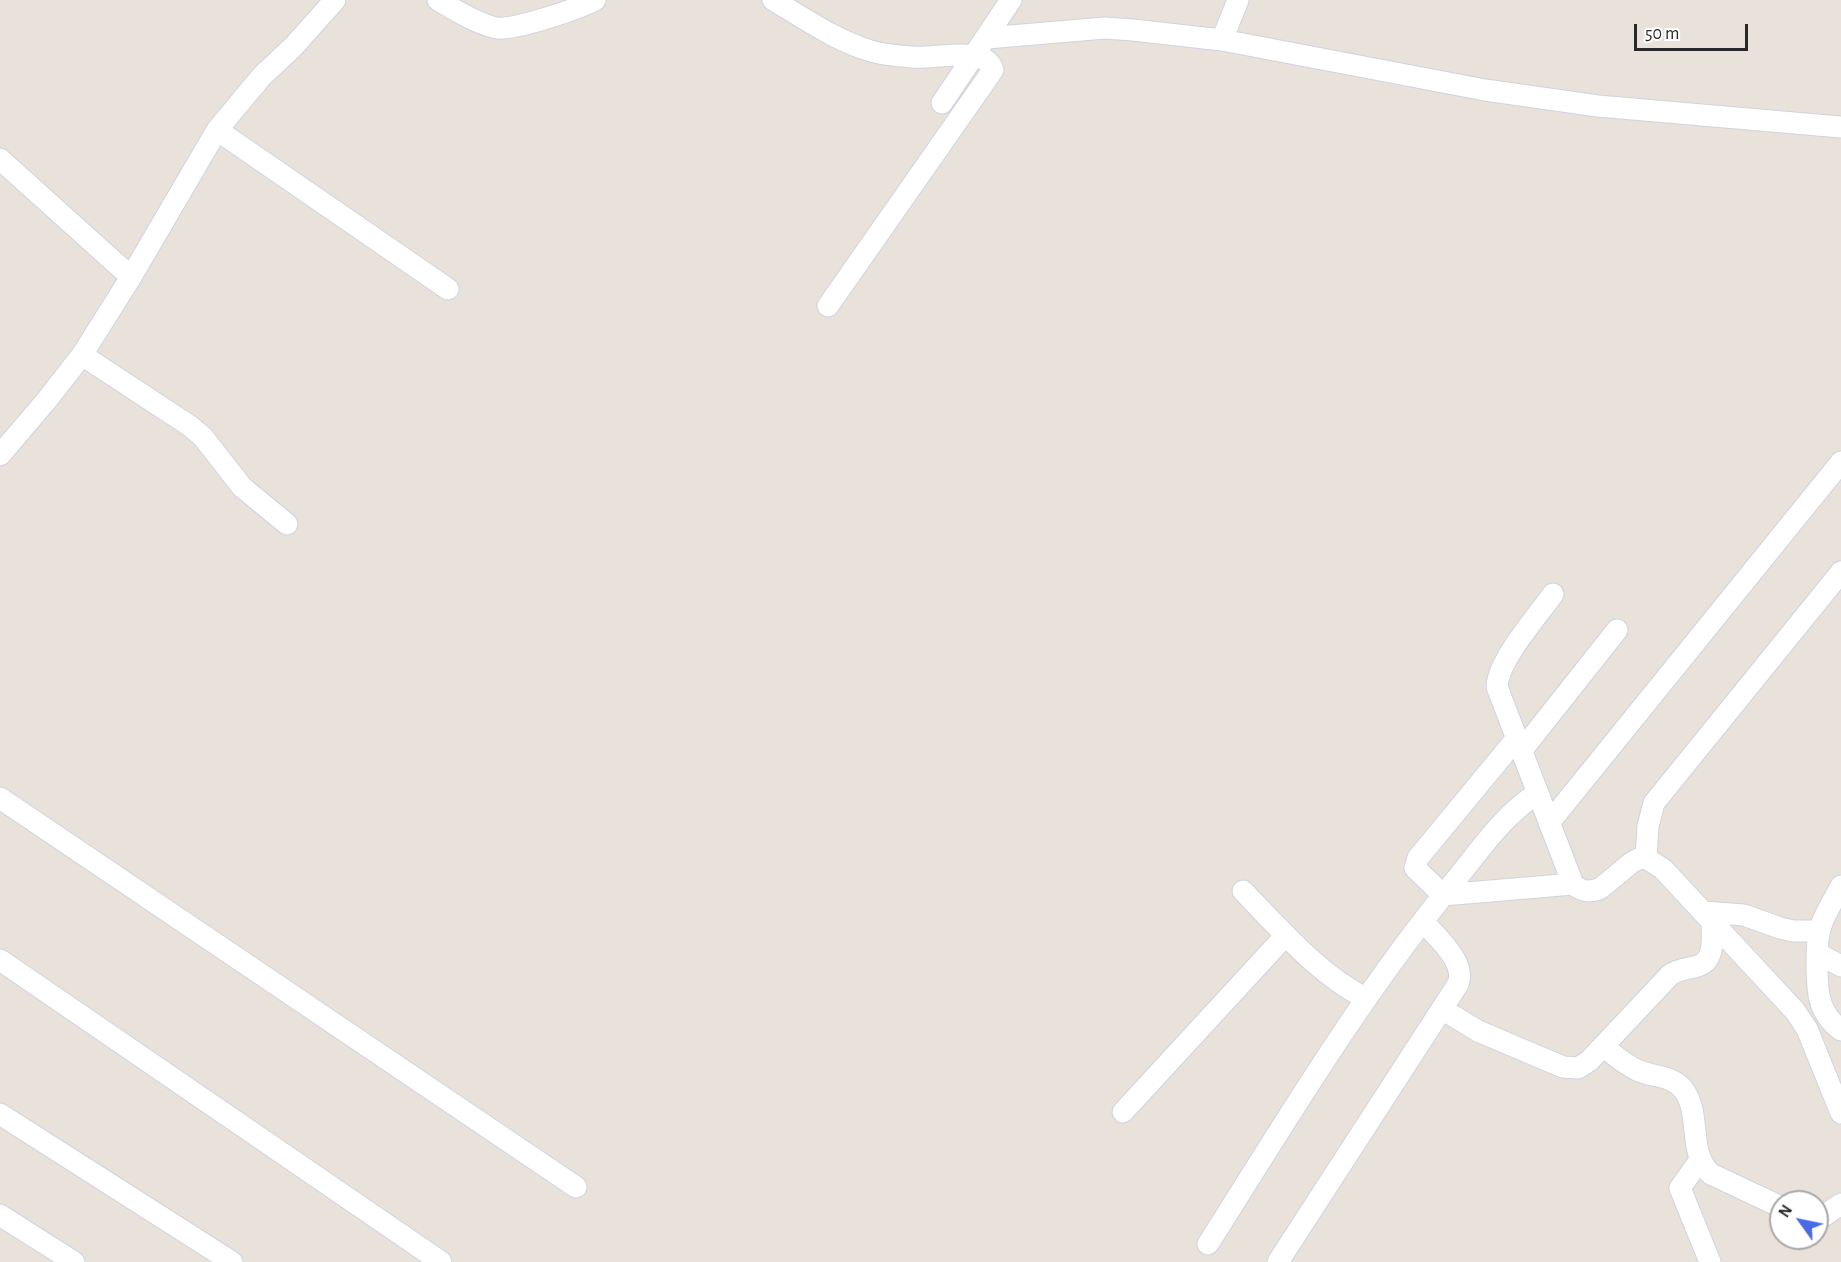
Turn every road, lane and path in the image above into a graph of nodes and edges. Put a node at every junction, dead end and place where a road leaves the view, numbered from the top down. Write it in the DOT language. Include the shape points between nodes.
graph roads {
  1 [pos="334,0"];
  2 [pos="438,0"];
  3 [pos="595,0"];
  4 [pos="773,0"];
  5 [pos="1011,0"];
  6 [pos="1238,0"];
  7 [pos="1222,40"];
  8 [pos="981,46"];
  9 [pos="942,103"];
  10 [pos="1841,127"];
  11 [pos="217,130"];
  12 [pos="0,159"];
  13 [pos="131,277"];
  14 [pos="448,289"];
  15 [pos="828,306"];
  16 [pos="82,355"];
  17 [pos="8,432"];
  18 [pos="0,454"];
  19 [pos="1841,462"];
  20 [pos="286,524"];
  21 [pos="1841,572"];
  22 [pos="1553,594"];
  23 [pos="1617,630"];
  24 [pos="1519,744"];
  25 [pos="0,798"];
  26 [pos="1538,805"];
  27 [pos="1646,858"];
  28 [pos="1573,884"];
  29 [pos="1841,886"];
  30 [pos="1243,891"];
  31 [pos="1443,895"];
  32 [pos="1707,917"];
  33 [pos="1423,921"];
  34 [pos="1819,931"];
  35 [pos="1286,935"];
  36 [pos="1832,956"];
  37 [pos="0,960"];
  38 [pos="1365,998"];
  39 [pos="1442,1009"];
  40 [pos="1841,1030"];
  41 [pos="1603,1046"];
  42 [pos="1841,1111"];
  43 [pos="1124,1112"];
  44 [pos="0,1114"];
  45 [pos="1700,1160"];
  46 [pos="576,1187"];
  47 [pos="1769,1201"];
  48 [pos="0,1215"];
  49 [pos="1208,1244"];
  50 [pos="74,1262"];
  51 [pos="232,1262"];
  52 [pos="441,1262"];
  53 [pos="1278,1262"];
  54 [pos="1710,1262"];
  1 -- 11 [label="street"];
  2 -- 3 [label="street" via="497,28 535,21"];
  4 -- 8 [label="street" via="871,52 916,58"];
  5 -- 8 [label="street"];
  6 -- 7 [label="street"];
  7 -- 8 [label="street" via="1105,28"];
  7 -- 10 [label="street" via="1485,90 1575,103"];
  8 -- 9 [label="street"];
  8 -- 15 [label="street" via="993,70 991,75"];
  11 -- 13 [label="street"];
  11 -- 14 [label="street"];
  12 -- 13 [label="street"];
  13 -- 16 [label="street"];
  16 -- 17 [label="street"];
  16 -- 20 [label="street" via="190,426 242,487"];
  17 -- 18 [label="street"];
  19 -- 26 [label="street"];
  21 -- 27 [label="street" via="1654,804"];
  22 -- 24 [label="street" via="1503,663 1498,677 1497,687"];
  23 -- 24 [label="street"];
  24 -- 26 [label="street"];
  24 -- 31 [label="street" via="1415,863 1417,872"];
  25 -- 46 [label="street"];
  26 -- 28 [label="street"];
  26 -- 31 [label="street" via="1508,816"];
  27 -- 28 [label="street" via="1638,859 1594,891"];
  27 -- 32 [label="street" via="1663,869"];
  28 -- 31 [label="street"];
  29 -- 34 [label="street"];
  30 -- 35 [label="street"];
  31 -- 33 [label="street"];
  32 -- 34 [label="street" via="1744,915 1793,931"];
  32 -- 41 [label="street" via="1712,945 1706,961 1670,975"];
  32 -- 42 [label="street" via="1795,1011 1807,1029"];
  33 -- 38 [label="street"];
  33 -- 39 [label="street" via="1461,971 1458,984"];
  34 -- 36 [label="street"];
  35 -- 38 [label="street" via="1340,983"];
  35 -- 43 [label="street"];
  36 -- 40 [label="street" via="1817,991 1825,1015"];
  37 -- 52 [label="street"];
  38 -- 49 [label="street"];
  39 -- 41 [label="street" via="1489,1036 1563,1067 1578,1068"];
  39 -- 53 [label="street"];
  41 -- 45 [label="street" via="1634,1069 1681,1086 1692,1109"];
  44 -- 51 [label="street"];
  45 -- 47 [label="street" via="1711,1174"];
  45 -- 54 [label="street" via="1680,1188"];
  48 -- 50 [label="street"];
}
